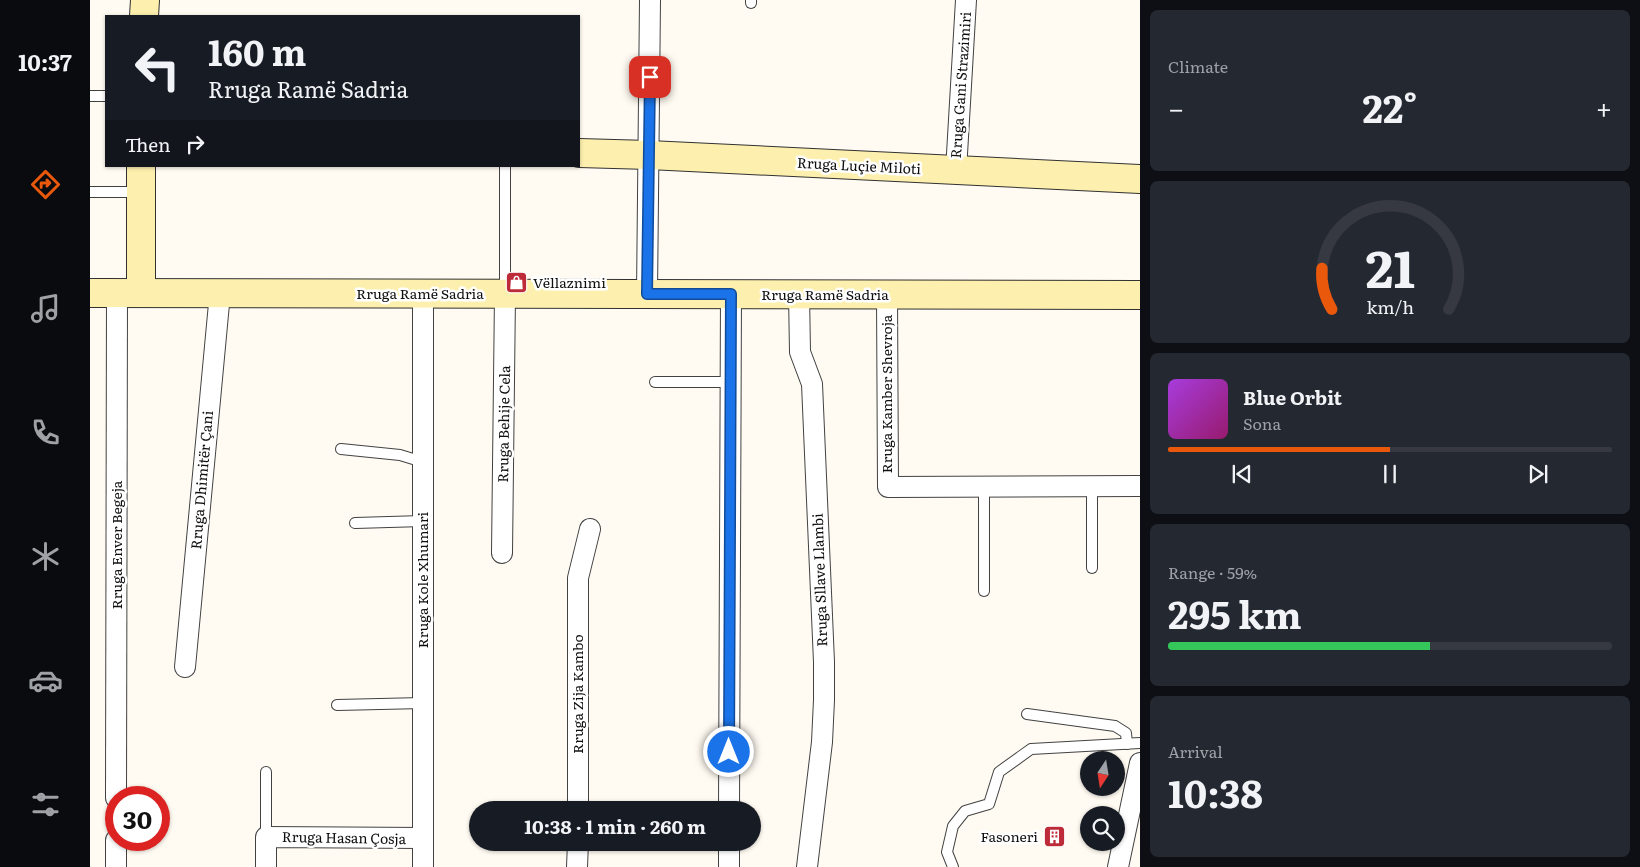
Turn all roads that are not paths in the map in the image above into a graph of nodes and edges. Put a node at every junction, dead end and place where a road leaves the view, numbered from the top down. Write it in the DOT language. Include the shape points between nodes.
graph roads {
  1 [pos="145,0"];
  2 [pos="650,0"];
  3 [pos="966,0"];
  4 [pos="144,15"];
  5 [pos="90,96"];
  6 [pos="105,96"];
  7 [pos="580,153"];
  8 [pos="649,154"];
  9 [pos="505,167"];
  10 [pos="956,170"];
  11 [pos="141,179"];
  12 [pos="1140,179"];
  13 [pos="90,192"];
  14 [pos="90,293"];
  15 [pos="129,293"];
  16 [pos="220,293"];
  17 [pos="423,294"];
  18 [pos="505,294"];
  19 [pos="647,294"];
  20 [pos="731,294"];
  21 [pos="799,294"];
  22 [pos="887,295"];
  23 [pos="1140,295"];
  24 [pos="655,382"];
  25 [pos="731,382"];
  26 [pos="341,449"];
  27 [pos="423,462"];
  28 [pos="1092,486"];
  29 [pos="1140,486"];
  30 [pos="984,487"];
  31 [pos="423,520"];
  32 [pos="355,523"];
  33 [pos="590,529"];
  34 [pos="502,553"];
  35 [pos="1092,568"];
  36 [pos="984,591"];
  37 [pos="185,667"];
  38 [pos="423,703"];
  39 [pos="337,705"];
  40 [pos="1027,714"];
  41 [pos="1140,743"];
  42 [pos="1127,744"];
  43 [pos="1140,763"];
  44 [pos="266,772"];
  45 [pos="116,786"];
  46 [pos="578,801"];
  47 [pos="729,801"];
  48 [pos="266,837"];
  49 [pos="422,838"];
  50 [pos="116,851"];
  51 [pos="578,851"];
  52 [pos="729,851"];
  53 [pos="116,867"];
  54 [pos="266,867"];
  55 [pos="422,867"];
  56 [pos="578,867"];
  57 [pos="729,867"];
  58 [pos="807,867"];
  59 [pos="953,867"];
  60 [pos="1118,867"];
  1 -- 4 [label="street"];
  2 -- 8 [label="street"];
  3 -- 10 [label="street, Rruga Gani Strazimiri"];
  5 -- 6 [label="lane"];
  7 -- 8 [label="street, Rruga Luçie Miloti"];
  8 -- 10 [label="street, Rruga Luçie Miloti"];
  8 -- 19 [label="street"];
  9 -- 18 [label="lane"];
  10 -- 12 [label="street, Rruga Luçie Miloti"];
  11 -- 13 [label="lane"];
  11 -- 15 [label="street"];
  14 -- 15 [label="street, Rruga Ramë Sadria"];
  15 -- 16 [label="street, Rruga Ramë Sadria"];
  15 -- 45 [label="street, Rruga Enver Begeja"];
  16 -- 17 [label="street, Rruga Ramë Sadria"];
  16 -- 37 [label="street, Rruga Dhimitër Çani"];
  17 -- 18 [label="street, Rruga Ramë Sadria"];
  17 -- 27 [label="street, Rruga Kole Xhumari"];
  18 -- 19 [label="street, Rruga Ramë Sadria"];
  18 -- 34 [label="street, Rruga Behije Cela"];
  19 -- 20 [label="street, Rruga Ramë Sadria"];
  20 -- 21 [label="street, Rruga Ramë Sadria"];
  20 -- 25 [label="street"];
  21 -- 22 [label="street, Rruga Ramë Sadria"];
  21 -- 58 [label="street, Rruga Sllave Llambi" via="800,352 812,384 824,662 822,742"];
  22 -- 23 [label="street, Rruga Ramë Sadria"];
  22 -- 30 [label="street, Rruga Kamber Shevroja" via="888,487"];
  24 -- 25 [label="lane"];
  25 -- 47 [label="street"];
  26 -- 27 [label="lane" via="400,455"];
  27 -- 31 [label="street, Rruga Kole Xhumari"];
  28 -- 29 [label="street, Rruga Kamber Shevroja"];
  28 -- 30 [label="street, Rruga Kamber Shevroja"];
  28 -- 35 [label="lane"];
  30 -- 36 [label="lane"];
  31 -- 32 [label="lane"];
  31 -- 38 [label="street, Rruga Kole Xhumari"];
  33 -- 46 [label="street, Rruga Zija Kambo" via="578,578"];
  38 -- 39 [label="lane"];
  38 -- 49 [label="street, Rruga Kole Xhumari"];
  40 -- 42 [label="lane" via="1114,726 1126,733"];
  41 -- 42 [label="lane"];
  42 -- 59 [label="lane" via="1031,749 999,772 989,804 965,811 953,826 948,852"];
  43 -- 60 [label="street"];
  44 -- 48 [label="lane"];
  48 -- 49 [label="street, Rruga Hasan Çosja"];
  48 -- 54 [label="street, Rruga Hasan Çosja"];
  49 -- 55 [label="street, Rruga Kole Xhumari"];
  50 -- 53 [label="street"];
  51 -- 56 [label="street"];
  52 -- 57 [label="street"];
}
